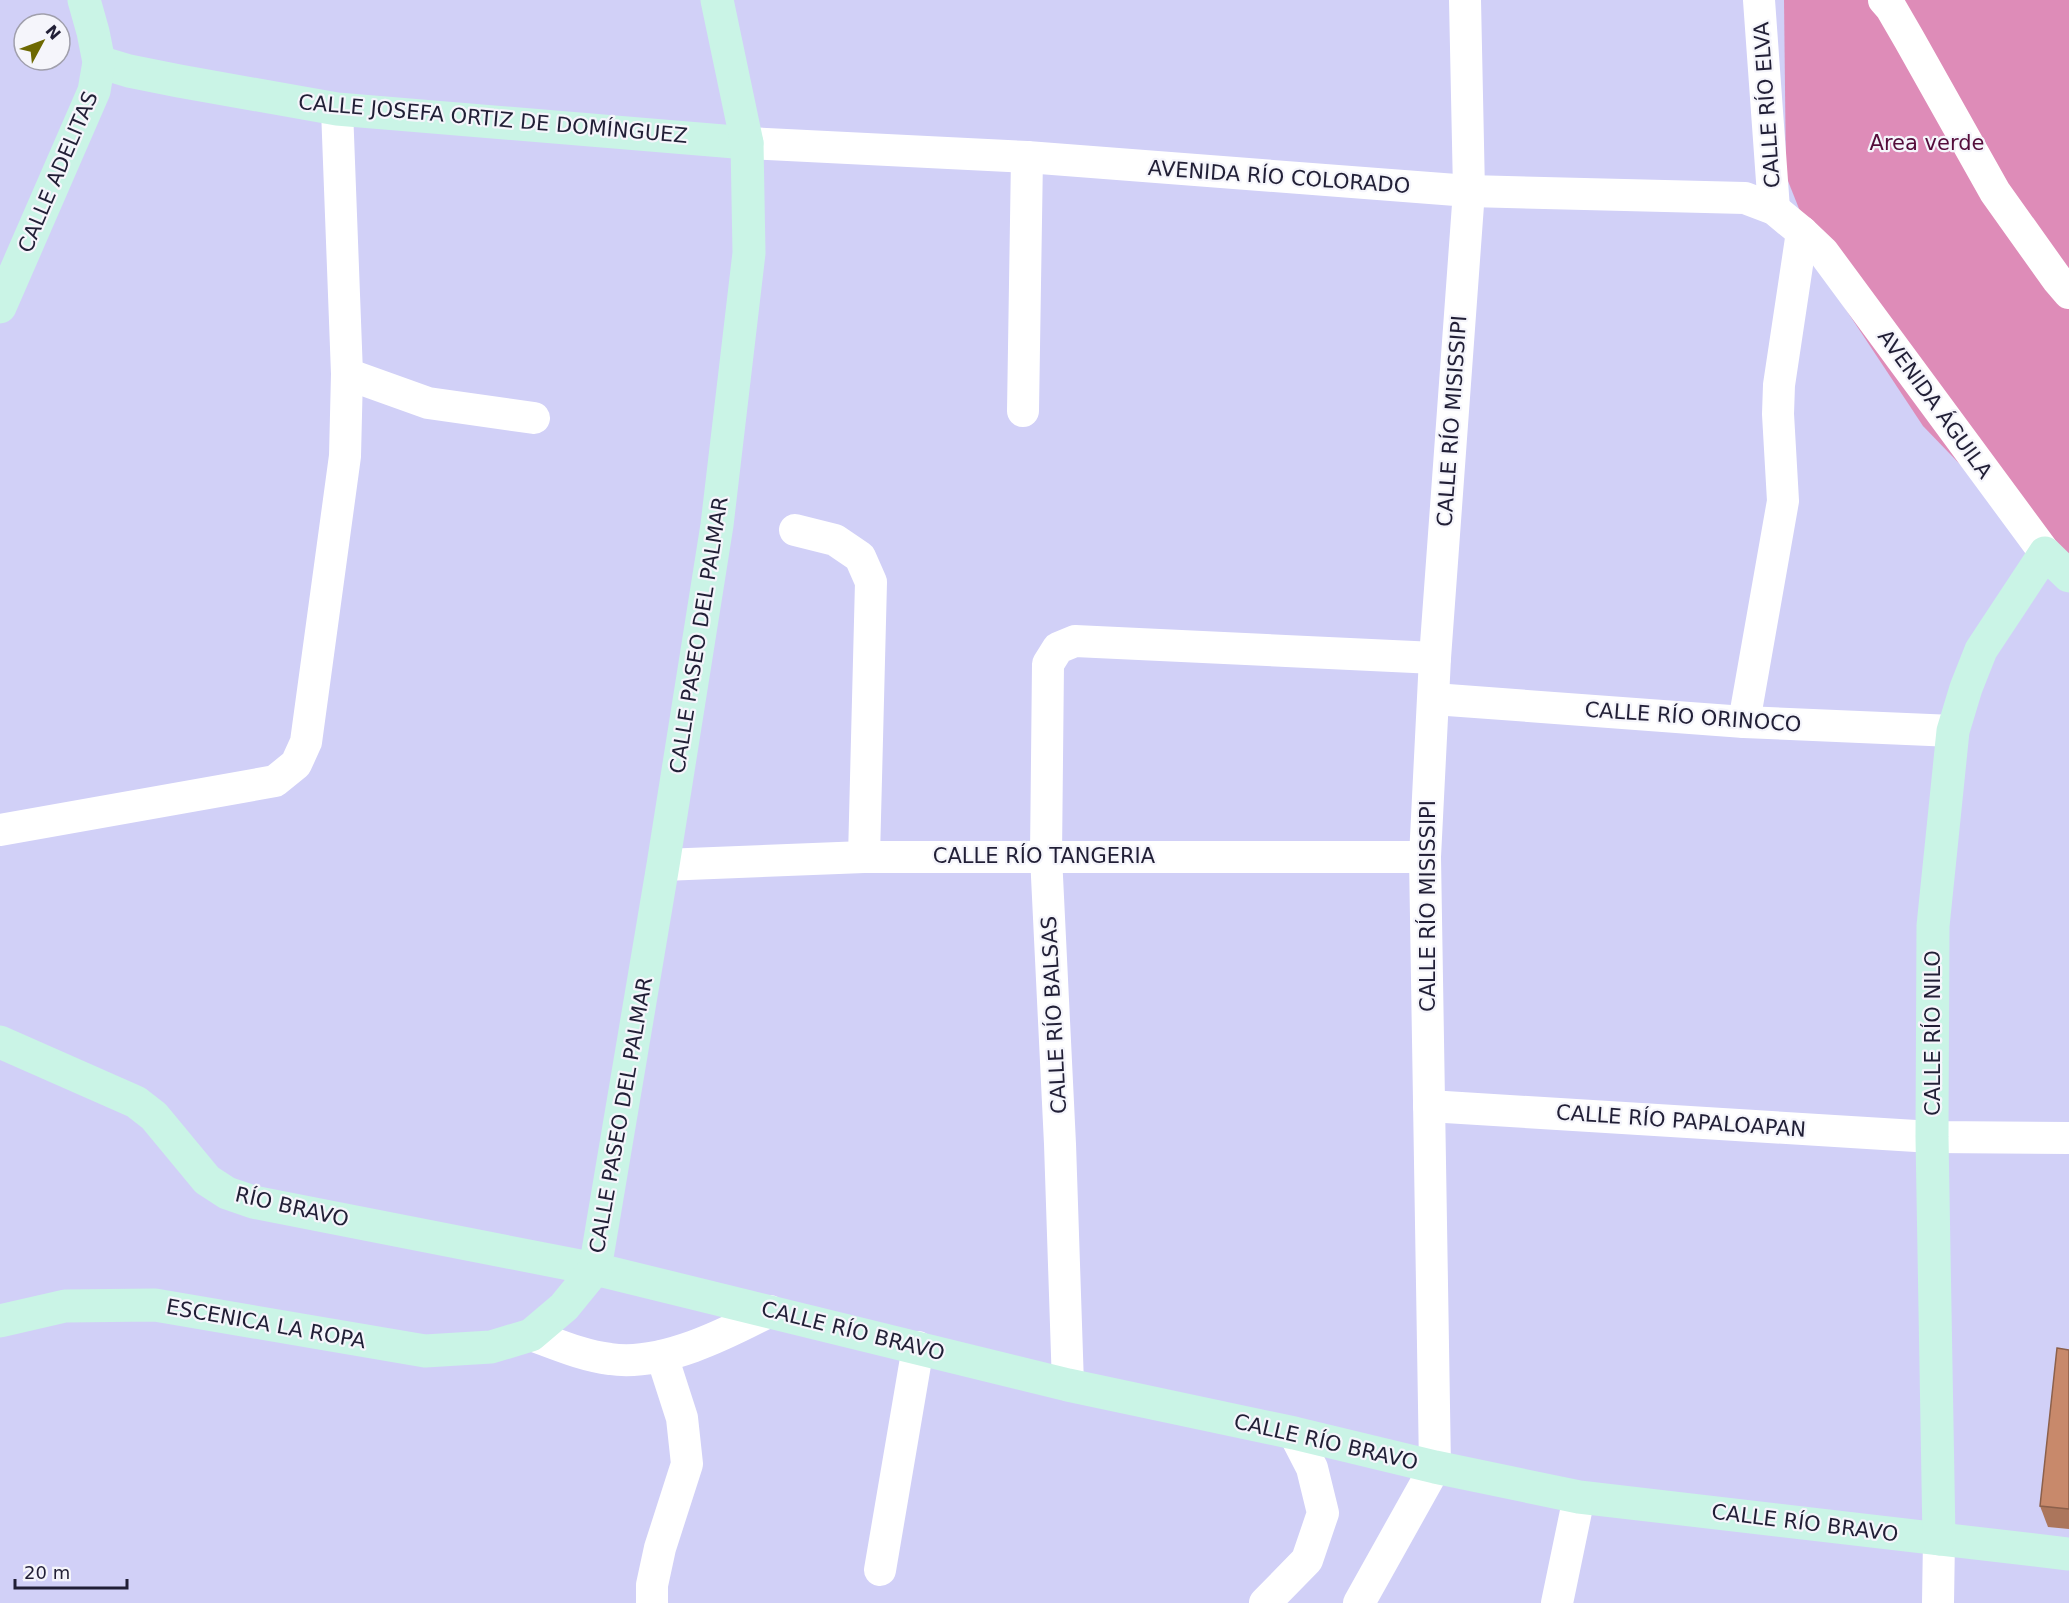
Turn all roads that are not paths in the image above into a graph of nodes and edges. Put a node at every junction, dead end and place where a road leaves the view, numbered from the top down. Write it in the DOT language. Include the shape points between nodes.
graph roads {
  1 [pos="84,0"];
  2 [pos="717,0"];
  3 [pos="1465,0"];
  4 [pos="1759,0"];
  5 [pos="1884,0"];
  6 [pos="99,62"];
  7 [pos="338,109"];
  8 [pos="747,143"];
  9 [pos="1027,157"];
  10 [pos="1469,191"];
  11 [pos="1774,209"];
  12 [pos="1802,232"];
  13 [pos="2069,293"];
  14 [pos="0,307"];
  15 [pos="347,374"];
  16 [pos="1023,411"];
  17 [pos="534,418"];
  18 [pos="795,530"];
  19 [pos="2045,553"];
  20 [pos="2069,576"];
  21 [pos="1435,658"];
  22 [pos="1434,699"];
  23 [pos="1744,722"];
  24 [pos="1953,731"];
  25 [pos="0,831"];
  26 [pos="864,856"];
  27 [pos="1046,856"];
  28 [pos="1425,857"];
  29 [pos="663,865"];
  30 [pos="1,1039"];
  31 [pos="1429,1106"];
  32 [pos="1932,1137"];
  33 [pos="2069,1138"];
  34 [pos="595,1269"];
  35 [pos="770,1311"];
  36 [pos="0,1321"];
  37 [pos="531,1335"];
  38 [pos="918,1347"];
  39 [pos="662,1356"];
  40 [pos="1068,1385"];
  41 [pos="1294,1432"];
  42 [pos="1435,1467"];
  43 [pos="1579,1497"];
  44 [pos="1939,1539"];
  45 [pos="2069,1554"];
  46 [pos="880,1570"];
  47 [pos="652,1603"];
  48 [pos="1264,1603"];
  49 [pos="1359,1603"];
  50 [pos="1557,1603"];
  51 [pos="1938,1603"];
  1 -- 6 [label="street, CALLE ADELITAS"];
  2 -- 8 [label="street, CALLE PASEO DEL PALMAR"];
  3 -- 10 [label="street, CALLE RÍO MISISSIPI"];
  4 -- 11 [label="street, CALLE RÍO ELVA"];
  5 -- 13 [label="street" via="1995,192"];
  6 -- 7 [label="street, CALLE JOSEFA ORTIZ DE DOMÍNGUEZ" via="169,79"];
  6 -- 14 [label="street, CALLE ADELITAS" via="94,91"];
  7 -- 8 [label="street, CALLE JOSEFA ORTIZ DE DOMÍNGUEZ"];
  7 -- 15 [label="street"];
  8 -- 9 [label="street, AVENIDA RÍO COLORADO"];
  8 -- 29 [label="street, CALLE PASEO DEL PALMAR" via="749,253 717,525"];
  9 -- 10 [label="street, AVENIDA RÍO COLORADO"];
  9 -- 16 [label="street"];
  10 -- 11 [label="street, AVENIDA RÍO COLORADO" via="1745,198"];
  10 -- 21 [label="street, CALLE RÍO MISISSIPI"];
  11 -- 12 [label="street, AVENIDA RÍO COLORADO"];
  12 -- 19 [label="street, AVENIDA ÁGUILA" via="1830,261"];
  12 -- 23 [label="street" via="1779,385 1783,501"];
  15 -- 17 [label="street" via="428,403"];
  15 -- 25 [label="street" via="341,489 306,742 296,764 274,781"];
  18 -- 26 [label="street" via="836,540 860,557 871,582"];
  19 -- 20 [label="street, AVENIDA ÁGUILA"];
  19 -- 24 [label="street, CALLE RÍO NILO" via="1982,650"];
  21 -- 22 [label="street, CALLE RÍO MISISSIPI"];
  21 -- 27 [label="street, CALLE RÍO BALSAS" via="1075,641 1058,648 1048,664"];
  22 -- 23 [label="street, CALLE RÍO ORINOCO"];
  22 -- 28 [label="street, CALLE RÍO MISISSIPI"];
  23 -- 24 [label="street, CALLE RÍO ORINOCO"];
  24 -- 32 [label="street, CALLE RÍO NILO" via="1934,926"];
  26 -- 27 [label="street, CALLE RÍO TANGERIA"];
  26 -- 29 [label="street, CALLE RÍO TANGERIA"];
  27 -- 28 [label="street, CALLE RÍO TANGERIA"];
  27 -- 40 [label="street, CALLE RÍO BALSAS"];
  28 -- 31 [label="street, CALLE RÍO MISISSIPI"];
  29 -- 34 [label="street, CALLE PASEO DEL PALMAR"];
  30 -- 34 [label="street, RÍO BRAVO" via="136,1102 154,1116 207,1180 227,1193 253,1202"];
  31 -- 32 [label="street, CALLE RÍO PAPALOAPAN"];
  31 -- 42 [label="street, CALLE RÍO MISISSIPI"];
  32 -- 33 [label="street, CALLE RÍO PAPALOAPAN"];
  32 -- 44 [label="street, CALLE RÍO NILO"];
  34 -- 35 [label="street, CALLE RÍO BRAVO"];
  34 -- 37 [label="street" via="564,1307"];
  35 -- 38 [label="street, CALLE RÍO BRAVO"];
  35 -- 39 [label="street" via="727,1334"];
  36 -- 37 [label="street, ESCENICA LA ROPA" via="65,1306 155,1305 425,1351 491,1347"];
  37 -- 39 [label="street" via="611,1360"];
  38 -- 40 [label="street, CALLE RÍO BRAVO"];
  38 -- 46 [label="street"];
  39 -- 47 [label="street" via="682,1418 687,1464 660,1548"];
  40 -- 41 [label="street, CALLE RÍO BRAVO"];
  41 -- 42 [label="street, CALLE RÍO BRAVO"];
  41 -- 48 [label="street" via="1312,1468 1323,1513 1307,1560"];
  42 -- 43 [label="street, CALLE RÍO BRAVO"];
  42 -- 49 [label="street"];
  43 -- 44 [label="street, CALLE RÍO BRAVO"];
  43 -- 50 [label="street"];
  44 -- 45 [label="street, CALLE RÍO BRAVO"];
  44 -- 51 [label="street"];
}
